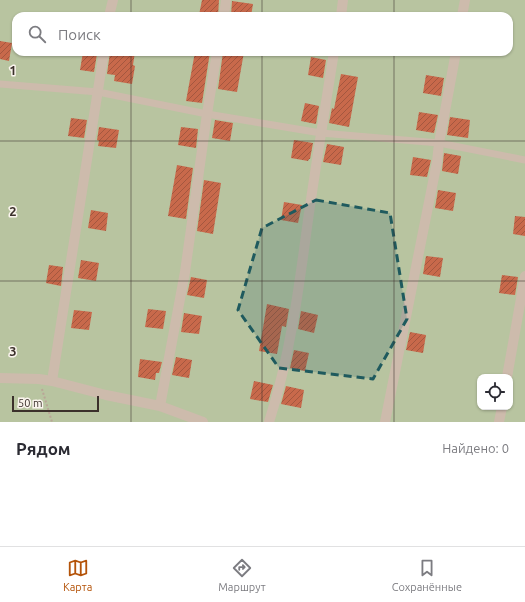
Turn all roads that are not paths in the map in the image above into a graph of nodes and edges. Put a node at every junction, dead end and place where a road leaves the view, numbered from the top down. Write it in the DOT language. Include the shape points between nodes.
graph roads {
  1 [pos="113,0"];
  2 [pos="226,0"];
  3 [pos="343,0"];
  4 [pos="465,0"];
  5 [pos="110,12"];
  6 [pos="224,12"];
  7 [pos="342,12"];
  8 [pos="463,12"];
  9 [pos="103,56"];
  10 [pos="216,56"];
  11 [pos="333,56"];
  12 [pos="455,56"];
  13 [pos="0,84"];
  14 [pos="98,92"];
  15 [pos="207,114"];
  16 [pos="321,133"];
  17 [pos="439,143"];
  18 [pos="525,160"];
  19 [pos="525,276"];
  20 [pos="508,374"];
  21 [pos="0,378"];
  22 [pos="52,381"];
  23 [pos="160,406"];
  24 [pos="501,410"];
  25 [pos="203,422"];
  26 [pos="269,422"];
  27 [pos="385,422"];
  28 [pos="499,422"];
  1 -- 5 [label="street"];
  2 -- 6 [label="street"];
  3 -- 7 [label="street"];
  4 -- 8 [label="street"];
  9 -- 14 [label="street"];
  10 -- 15 [label="street"];
  11 -- 16 [label="street"];
  12 -- 17 [label="street"];
  13 -- 14 [label="lane"];
  14 -- 15 [label="lane"];
  14 -- 22 [label="street"];
  15 -- 16 [label="lane"];
  15 -- 23 [label="street" via="185,272"];
  16 -- 17 [label="lane"];
  16 -- 26 [label="street" via="298,296 279,392"];
  17 -- 18 [label="lane"];
  17 -- 27 [label="street"];
  19 -- 20 [label="street"];
  21 -- 22 [label="street"];
  22 -- 23 [label="street"];
  23 -- 25 [label="street"];
  24 -- 28 [label="street"];
}
